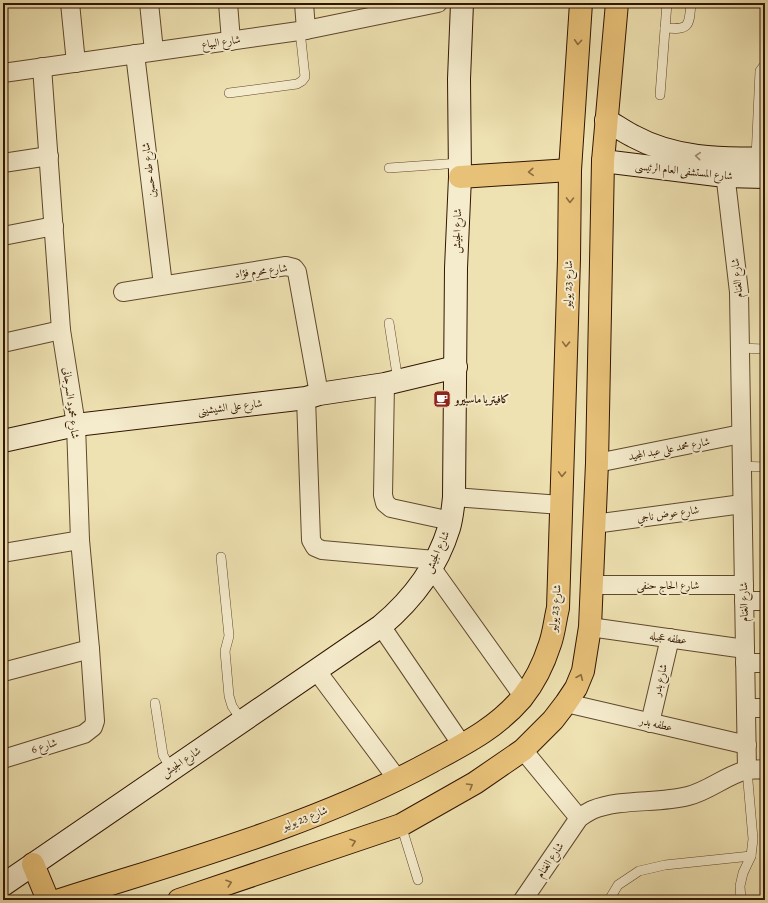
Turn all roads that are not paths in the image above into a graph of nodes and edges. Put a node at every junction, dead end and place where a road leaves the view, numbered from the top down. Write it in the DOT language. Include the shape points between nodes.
graph roads {
  1 [pos="70,3"];
  2 [pos="149,3"];
  3 [pos="228,3"];
  4 [pos="304,3"];
  5 [pos="438,3"];
  6 [pos="462,3"];
  7 [pos="581,3"];
  8 [pos="617,3"];
  9 [pos="667,3"];
  10 [pos="691,3"];
  11 [pos="665,28"];
  12 [pos="303,31"];
  13 [pos="231,41"];
  14 [pos="154,52"];
  15 [pos="135,54"];
  16 [pos="76,63"];
  17 [pos="765,66"];
  18 [pos="42,67"];
  19 [pos="3,73"];
  20 [pos="229,93"];
  21 [pos="660,95"];
  22 [pos="762,109"];
  23 [pos="606,120"];
  24 [pos="49,156"];
  25 [pos="603,161"];
  26 [pos="3,163"];
  27 [pos="762,165"];
  28 [pos="724,167"];
  29 [pos="389,168"];
  30 [pos="460,170"];
  31 [pos="570,170"];
  32 [pos="54,226"];
  33 [pos="3,236"];
  34 [pos="163,285"];
  35 [pos="124,292"];
  36 [pos="600,319"];
  37 [pos="567,320"];
  38 [pos="389,323"];
  39 [pos="61,330"];
  40 [pos="3,343"];
  41 [pos="740,348"];
  42 [pos="765,349"];
  43 [pos="456,367"];
  44 [pos="392,382"];
  45 [pos="312,396"];
  46 [pos="76,425"];
  47 [pos="741,434"];
  48 [pos="3,441"];
  49 [pos="597,463"];
  50 [pos="742,466"];
  51 [pos="765,467"];
  52 [pos="454,497"];
  53 [pos="742,504"];
  54 [pos="561,505"];
  55 [pos="451,521"];
  56 [pos="594,524"];
  57 [pos="80,540"];
  58 [pos="3,553"];
  59 [pos="221,557"];
  60 [pos="433,564"];
  61 [pos="592,585"];
  62 [pos="744,593"];
  63 [pos="765,601"];
  64 [pos="381,626"];
  65 [pos="590,627"];
  66 [pos="670,638"];
  67 [pos="90,649"];
  68 [pos="745,656"];
  69 [pos="765,663"];
  70 [pos="316,670"];
  71 [pos="3,672"];
  72 [pos="523,696"];
  73 [pos="156,703"];
  74 [pos="566,703"];
  75 [pos="746,708"];
  76 [pos="765,708"];
  77 [pos="242,720"];
  78 [pos="650,723"];
  79 [pos="84,734"];
  80 [pos="462,745"];
  81 [pos="747,745"];
  82 [pos="523,750"];
  83 [pos="3,759"];
  84 [pos="171,769"];
  85 [pos="765,769"];
  86 [pos="747,770"];
  87 [pos="398,780"];
  88 [pos="579,818"];
  89 [pos="401,825"];
  90 [pos="751,856"];
  91 [pos="33,864"];
  92 [pos="418,880"];
  93 [pos="3,885"];
  94 [pos="48,900"];
  95 [pos="60,900"];
  96 [pos="179,900"];
  97 [pos="523,900"];
  98 [pos="609,900"];
  99 [pos="740,900"];
  1 -- 16 [label="street"];
  2 -- 14 [label="street"];
  3 -- 13 [label="street"];
  4 -- 12 [label="street"];
  5 -- 12 [label="street, شارع البياع"];
  6 -- 30 [label="street, شارع الجيش" via="459,79"];
  7 -- 31 [label="main road, شارع 23 يوليو, one-way"];
  8 -- 23 [label="main road"];
  9 -- 11 [label="lane"];
  10 -- 11 [label="lane" via="686,26 680,29"];
  11 -- 21 [label="lane"];
  12 -- 13 [label="street, شارع البياع"];
  12 -- 20 [label="lane" via="305,77 302,82"];
  13 -- 14 [label="street, شارع البياع"];
  14 -- 15 [label="street, شارع البياع"];
  15 -- 16 [label="street, شارع البياع"];
  15 -- 34 [label="street, شارع طه حسين"];
  16 -- 18 [label="street, شارع البياع"];
  17 -- 22 [label="lane" via="760,71"];
  18 -- 19 [label="street, شارع البياع"];
  18 -- 24 [label="street, شارع محمود السرجانى"];
  22 -- 27 [label="lane"];
  23 -- 25 [label="main road"];
  28 -- 23 [label="street, شارع المستشفى العام الرئيسى, one-way" via="662,148 633,136"];
  24 -- 26 [label="street"];
  24 -- 32 [label="street, شارع محمود السرجانى"];
  25 -- 28 [label="street, شارع المستشفى العام الرئيسى"];
  25 -- 36 [label="main road"];
  27 -- 28 [label="street, شارع المستشفى العام الرئيسى"];
  28 -- 41 [label="street, شارع الغنام" via="739,292"];
  29 -- 30 [label="lane"];
  31 -- 30 [label="main road, one-way"];
  30 -- 43 [label="street, شارع الجيش" via="456,268"];
  31 -- 37 [label="main road, شارع 23 يوليو, one-way"];
  32 -- 33 [label="street"];
  32 -- 39 [label="street, شارع محمود السرجانى"];
  34 -- 35 [label="street, شارع محرم فؤاد"];
  34 -- 45 [label="street, شارع محرم فؤاد" via="286,266 294,268 297,272"];
  36 -- 37 [label="main road"];
  36 -- 49 [label="main road"];
  37 -- 54 [label="main road, شارع 23 يوليو, one-way"];
  38 -- 44 [label="lane"];
  39 -- 40 [label="street"];
  39 -- 46 [label="street, شارع محمود السرجانى"];
  41 -- 42 [label="lane"];
  41 -- 47 [label="street, شارع الغنام"];
  43 -- 44 [label="street, شارع على الشيشينى"];
  43 -- 52 [label="street, شارع الجيش"];
  44 -- 45 [label="street, شارع على الشيشينى"];
  44 -- 55 [label="street" via="383,495 385,503 392,508"];
  45 -- 46 [label="street, شارع على الشيشينى"];
  45 -- 60 [label="street" via="311,540 315,547"];
  46 -- 48 [label="street, شارع على الشيشينى"];
  46 -- 57 [label="street, شارع محمود السرجانى"];
  47 -- 49 [label="street, شارع محمد على عبد المجيد"];
  47 -- 50 [label="street, شارع الغنام"];
  49 -- 56 [label="main road"];
  50 -- 51 [label="lane"];
  50 -- 53 [label="street, شارع الغنام"];
  52 -- 54 [label="street"];
  52 -- 55 [label="street, شارع الجيش"];
  53 -- 56 [label="street, شارع عوض ناجي"];
  53 -- 62 [label="street, شارع الغنام"];
  54 -- 72 [label="main road, شارع 23 يوليو" via="558,608 551,644 541,667"];
  55 -- 60 [label="street, شارع الجيش"];
  56 -- 61 [label="main road"];
  57 -- 58 [label="street"];
  57 -- 67 [label="street, شارع محمود السرجانى"];
  59 -- 77 [label="lane" via="229,636 225,655 230,696 232,706"];
  60 -- 64 [label="street, شارع الجيش" via="409,599"];
  60 -- 72 [label="street"];
  61 -- 62 [label="street, شارع الحاج حنفى"];
  61 -- 65 [label="main road"];
  62 -- 63 [label="street, شارع الحاج حنفى"];
  62 -- 68 [label="street, شارع الغنام"];
  64 -- 70 [label="street, شارع الجيش"];
  64 -- 80 [label="street"];
  65 -- 66 [label="street, عطفه عجيله"];
  74 -- 65 [label="main road, one-way" via="583,671"];
  66 -- 68 [label="street, عطفه عجيله"];
  66 -- 78 [label="street, شارع بدر"];
  67 -- 71 [label="street"];
  67 -- 79 [label="street, شارع محمود السرجانى" via="95,721 93,727"];
  68 -- 69 [label="street, عطفه عجيله"];
  68 -- 75 [label="street, شارع الغنام"];
  70 -- 77 [label="street, شارع الجيش"];
  70 -- 87 [label="street"];
  72 -- 80 [label="main road, شارع 23 يوليو" via="488,730"];
  73 -- 84 [label="lane" via="163,755"];
  74 -- 78 [label="street, عطفه بدر"];
  74 -- 82 [label="main road"];
  75 -- 76 [label="street"];
  75 -- 81 [label="street, شارع الغنام"];
  77 -- 84 [label="street, شارع الجيش"];
  78 -- 81 [label="street, عطفه بدر"];
  79 -- 83 [label="street, شارع 6"];
  80 -- 87 [label="main road, شارع 23 يوليو"];
  81 -- 86 [label="street, شارع الغنام"];
  82 -- 88 [label="street"];
  89 -- 82 [label="main road, one-way" via="475,783"];
  84 -- 91 [label="street, شارع الجيش"];
  85 -- 86 [label="street"];
  86 -- 88 [label="street, شارع الغنام" via="709,789 688,796 608,806 592,810"];
  86 -- 90 [label="lane" via="753,840"];
  87 -- 95 [label="main road, شارع 23 يوليو" via="318,814 239,843"];
  88 -- 97 [label="street, شارع الغنام"];
  89 -- 92 [label="lane"];
  96 -- 89 [label="main road, one-way"];
  90 -- 98 [label="lane" via="665,865 639,871 618,885"];
  90 -- 99 [label="lane" via="743,873"];
  91 -- 93 [label="street, شارع الجيش"];
  91 -- 94 [label="main road"];
}
